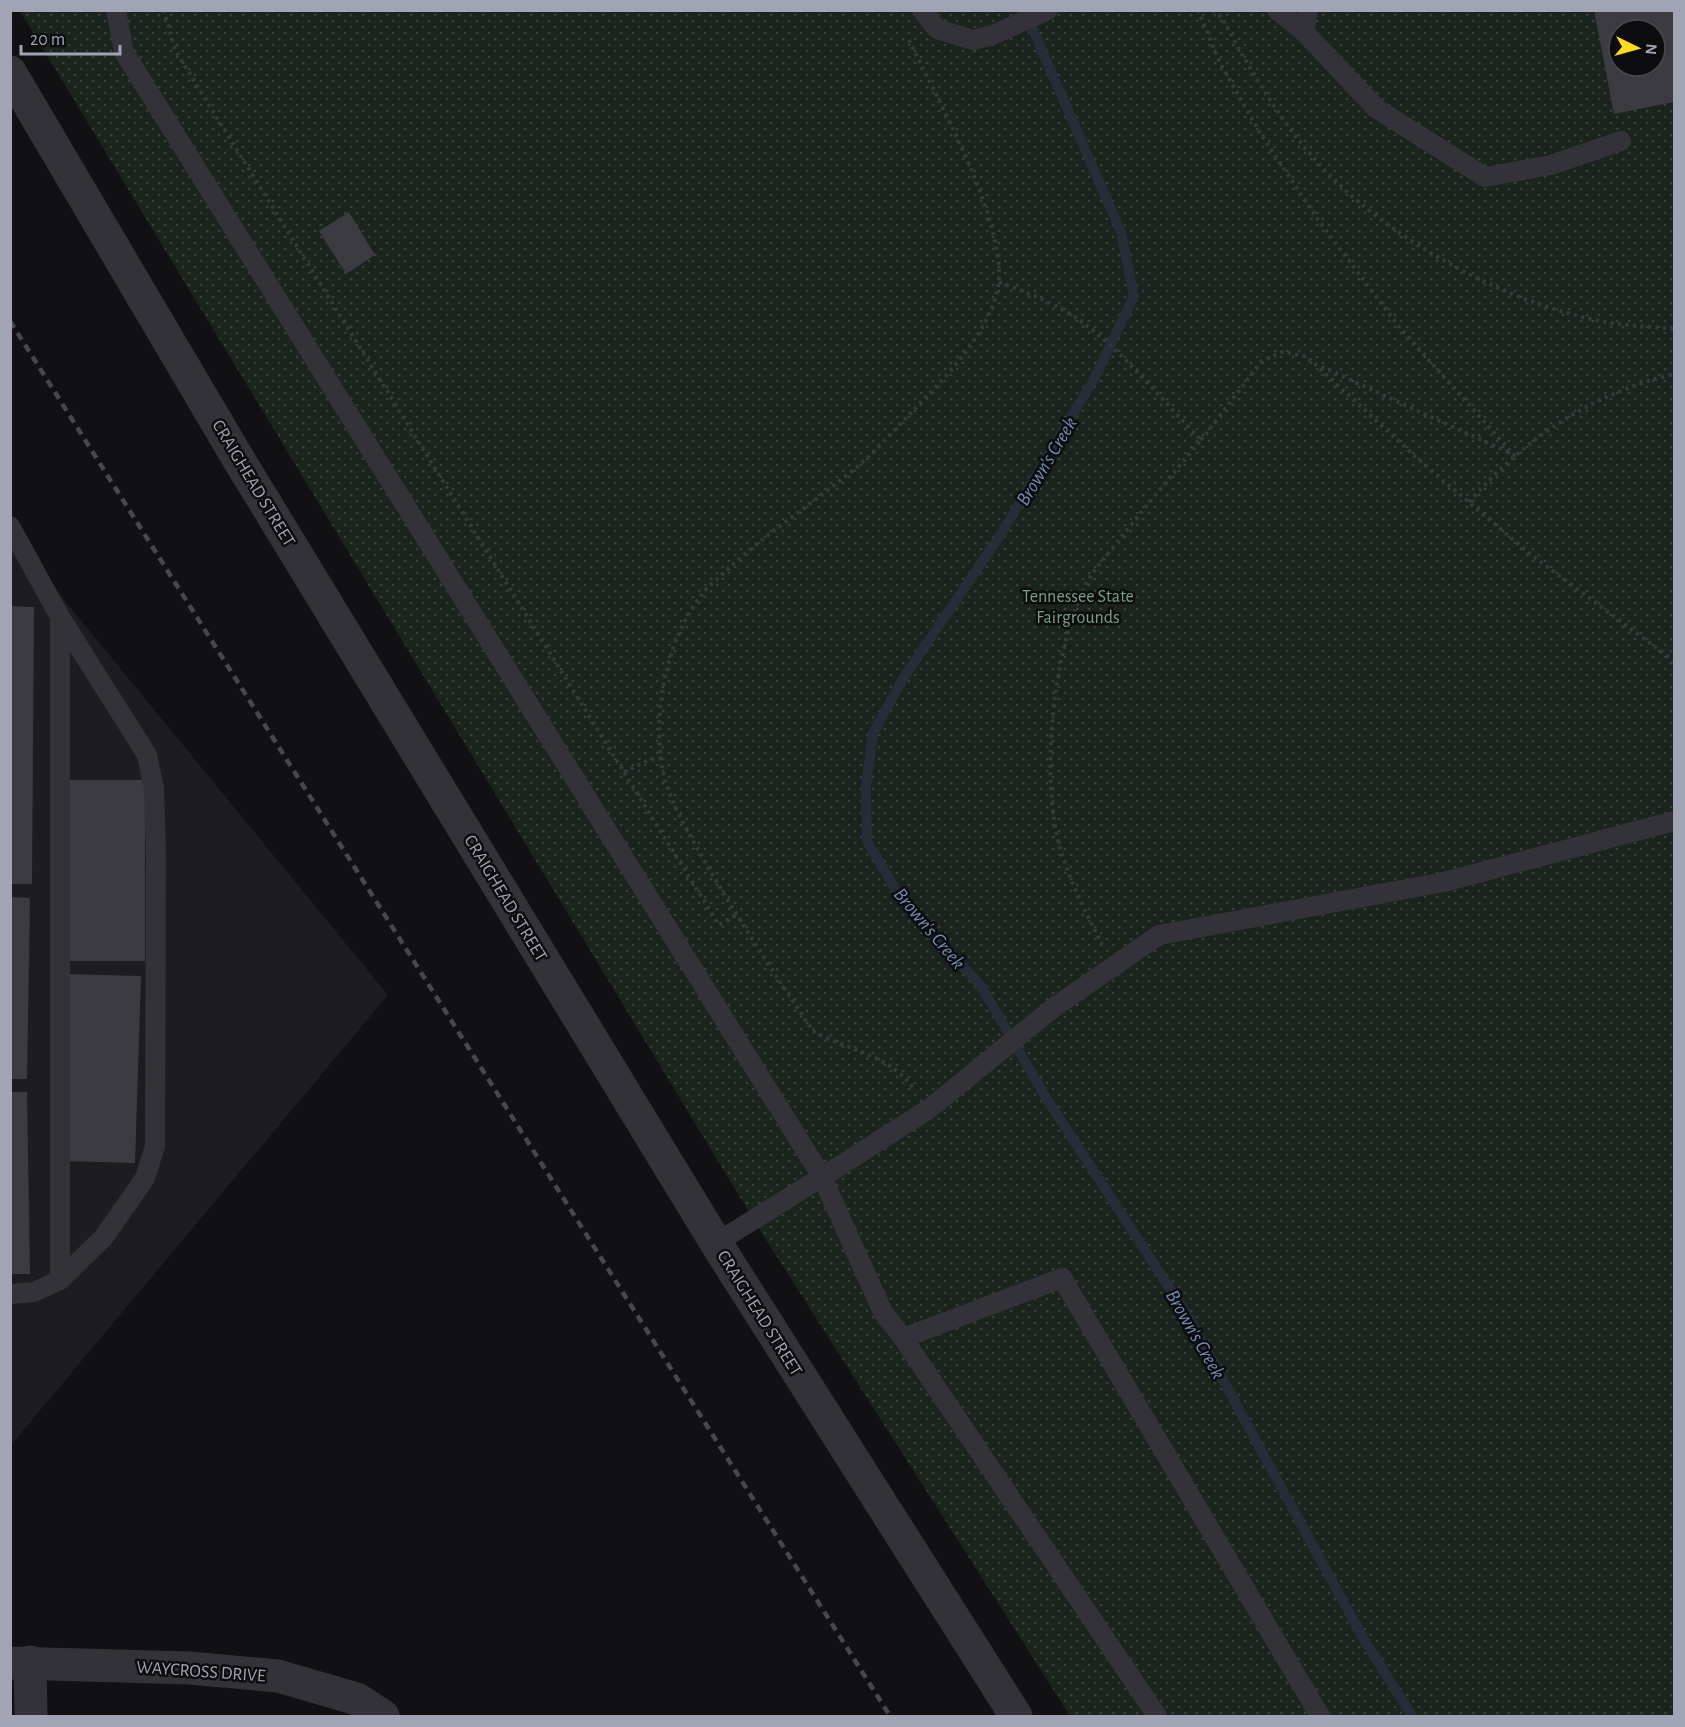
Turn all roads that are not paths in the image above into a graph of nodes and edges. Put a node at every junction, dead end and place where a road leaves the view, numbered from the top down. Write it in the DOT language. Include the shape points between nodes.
graph roads {
  1 [pos="116,10"];
  2 [pos="922,10"];
  3 [pos="1048,10"];
  4 [pos="1277,10"];
  5 [pos="1308,10"];
  6 [pos="1304,32"];
  7 [pos="10,72"];
  8 [pos="1621,141"];
  9 [pos="10,526"];
  10 [pos="60,617"];
  11 [pos="1674,821"];
  12 [pos="822,1177"];
  13 [pos="716,1243"];
  14 [pos="60,1280"];
  15 [pos="10,1294"];
  16 [pos="903,1338"];
  17 [pos="20,1663"];
  18 [pos="31,1716"];
  19 [pos="383,1716"];
  20 [pos="1016,1716"];
  21 [pos="1157,1716"];
  22 [pos="1320,1716"];
  1 -- 12 [label="lane" via="124,52"];
  2 -- 3 [label="lane" via="937,29 973,40"];
  4 -- 6 [label="lane"];
  5 -- 6 [label="lane"];
  6 -- 8 [label="lane" via="1377,109 1485,177 1551,165"];
  7 -- 13 [label="street, CRAIGHEAD STREET" via="236,455"];
  9 -- 10 [label="lane"];
  10 -- 14 [label="lane"];
  10 -- 14 [label="lane" via="147,755 154,788 156,890 155,1146 146,1178 104,1237"];
  11 -- 12 [label="lane" via="1444,882 1159,935 1053,1008 929,1109"];
  12 -- 13 [label="lane"];
  12 -- 16 [label="lane" via="883,1312"];
  13 -- 20 [label="street, CRAIGHEAD STREET"];
  14 -- 15 [label="lane" via="34,1292"];
  16 -- 21 [label="lane"];
  16 -- 22 [label="lane" via="1062,1278"];
  17 -- 18 [label="street"];
  17 -- 19 [label="street, WAYCROSS DRIVE" via="190,1668 279,1676 357,1699"];
}
